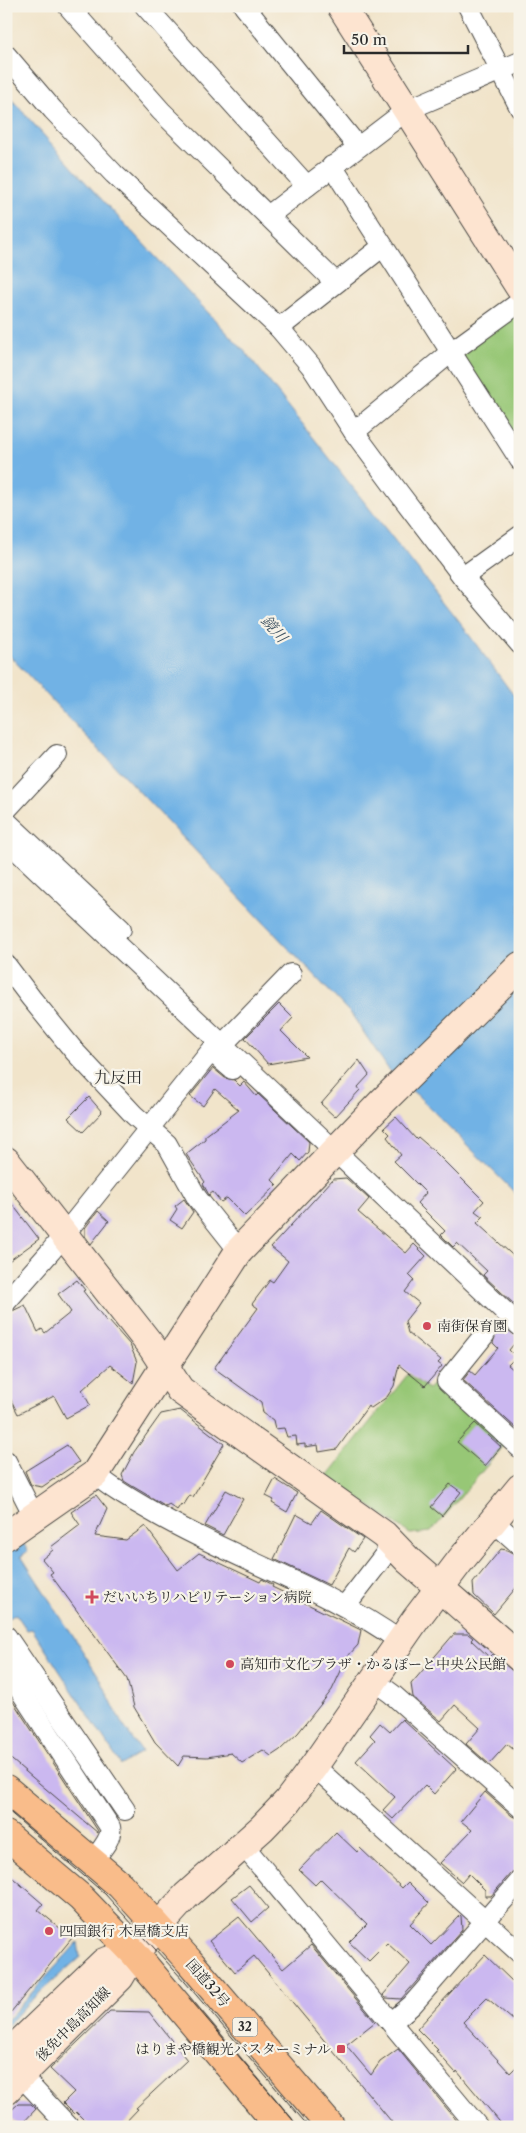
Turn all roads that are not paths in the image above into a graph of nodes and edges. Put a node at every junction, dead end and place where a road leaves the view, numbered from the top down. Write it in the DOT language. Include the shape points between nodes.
graph roads {
  1 [pos="145,6"];
  2 [pos="244,6"];
  3 [pos="341,6"];
  4 [pos="468,6"];
  5 [pos="76,9"];
  6 [pos="6,55"];
  7 [pos="520,62"];
  8 [pos="501,70"];
  9 [pos="520,108"];
  10 [pos="407,110"];
  11 [pos="358,147"];
  12 [pos="332,166"];
  13 [pos="307,186"];
  14 [pos="268,216"];
  15 [pos="382,247"];
  16 [pos="335,282"];
  17 [pos="520,288"];
  18 [pos="520,302"];
  19 [pos="279,328"];
  20 [pos="451,352"];
  21 [pos="354,432"];
  22 [pos="520,460"];
  23 [pos="520,536"];
  24 [pos="463,577"];
  25 [pos="520,644"];
  26 [pos="57,755"];
  27 [pos="6,810"];
  28 [pos="6,820"];
  29 [pos="6,840"];
  30 [pos="6,965"];
  31 [pos="520,966"];
  32 [pos="291,974"];
  33 [pos="228,1040"];
  34 [pos="252,1073"];
  35 [pos="150,1129"];
  36 [pos="334,1152"];
  37 [pos="6,1162"];
  38 [pos="64,1234"];
  39 [pos="240,1251"];
  40 [pos="6,1302"];
  41 [pos="520,1326"];
  42 [pos="485,1334"];
  43 [pos="164,1368"];
  44 [pos="520,1448"];
  45 [pos="6,1461"];
  46 [pos="95,1474"];
  47 [pos="520,1488"];
  48 [pos="493,1521"];
  49 [pos="20,1527"];
  50 [pos="393,1544"];
  51 [pos="520,1545"];
  52 [pos="440,1587"];
  53 [pos="345,1606"];
  54 [pos="6,1636"];
  55 [pos="400,1641"];
  56 [pos="520,1658"];
  57 [pos="6,1669"];
  58 [pos="373,1680"];
  59 [pos="314,1766"];
  60 [pos="6,1789"];
  61 [pos="520,1807"];
  62 [pos="125,1810"];
  63 [pos="6,1836"];
  64 [pos="243,1845"];
  65 [pos="92,1862"];
  66 [pos="520,1881"];
  67 [pos="485,1919"];
  68 [pos="159,1927"];
  69 [pos="134,1953"];
  70 [pos="520,1953"];
  71 [pos="392,2022"];
  72 [pos="11,2074"];
  73 [pos="69,2127"];
  74 [pos="280,2127"];
  75 [pos="331,2127"];
  76 [pos="478,2127"];
  1 -- 13 [label="street"];
  2 -- 11 [label="street"];
  3 -- 10 [label="street"];
  4 -- 8 [label="street"];
  5 -- 14 [label="street" via="161,111"];
  6 -- 19 [label="street" via="114,174"];
  7 -- 8 [label="street"];
  8 -- 9 [label="street"];
  8 -- 10 [label="street"];
  10 -- 11 [label="street"];
  10 -- 17 [label="street"];
  11 -- 12 [label="street"];
  12 -- 13 [label="street"];
  12 -- 15 [label="street"];
  13 -- 14 [label="street"];
  14 -- 16 [label="street"];
  15 -- 16 [label="street"];
  15 -- 20 [label="street"];
  16 -- 19 [label="street"];
  18 -- 20 [label="street"];
  19 -- 21 [label="street" via="311,366"];
  20 -- 21 [label="street"];
  20 -- 22 [label="street"];
  21 -- 24 [label="street"];
  23 -- 24 [label="street"];
  24 -- 25 [label="street"];
  26 -- 27 [label="street"];
  28 -- 33 [label="street"];
  29 -- 33 [label="street"];
  30 -- 35 [label="street" via="75,1052"];
  31 -- 36 [label="street"];
  32 -- 33 [label="street"];
  33 -- 34 [label="street"];
  34 -- 35 [label="street" via="241,1077 211,1052"];
  34 -- 36 [label="street"];
  35 -- 38 [label="street"];
  35 -- 39 [label="street" via="167,1144 197,1198"];
  36 -- 39 [label="street"];
  36 -- 41 [label="street"];
  37 -- 38 [label="street"];
  38 -- 40 [label="street"];
  38 -- 43 [label="street" via="152,1347"];
  39 -- 43 [label="street"];
  42 -- 44 [label="street" via="447,1381"];
  43 -- 46 [label="street"];
  43 -- 50 [label="street" via="180,1390"];
  45 -- 49 [label="street"];
  46 -- 49 [label="street"];
  46 -- 53 [label="street" via="110,1487 180,1527"];
  47 -- 48 [label="street, 後免中島高知線"];
  48 -- 51 [label="street"];
  48 -- 52 [label="street, 後免中島高知線"];
  50 -- 52 [label="street"];
  50 -- 53 [label="street"];
  52 -- 55 [label="street, 後免中島高知線"];
  52 -- 56 [label="street"];
  53 -- 55 [label="street"];
  54 -- 62 [label="street"];
  55 -- 58 [label="street, 後免中島高知線"];
  57 -- 65 [label="street" via="110,1827 108,1839"];
  58 -- 59 [label="street, 後免中島高知線"];
  58 -- 61 [label="street"];
  59 -- 64 [label="street, 後免中島高知線" via="286,1802"];
  59 -- 67 [label="street"];
  60 -- 65 [label="highway, 国道32号 / 32"];
  63 -- 69 [label="highway" via="81,1898"];
  64 -- 68 [label="street, 後免中島高知線" via="186,1896"];
  64 -- 71 [label="street"];
  65 -- 68 [label="highway, 国道32号 / 32"];
  66 -- 67 [label="street"];
  67 -- 70 [label="street"];
  67 -- 71 [label="street" via="412,2004"];
  68 -- 69 [label="street, 後免中島高知線"];
  68 -- 75 [label="highway, 国道32号 / 32"];
  69 -- 72 [label="street, 後免中島高知線" via="104,1962"];
  69 -- 74 [label="highway"];
  71 -- 76 [label="street"];
  72 -- 73 [label="street"];
}
